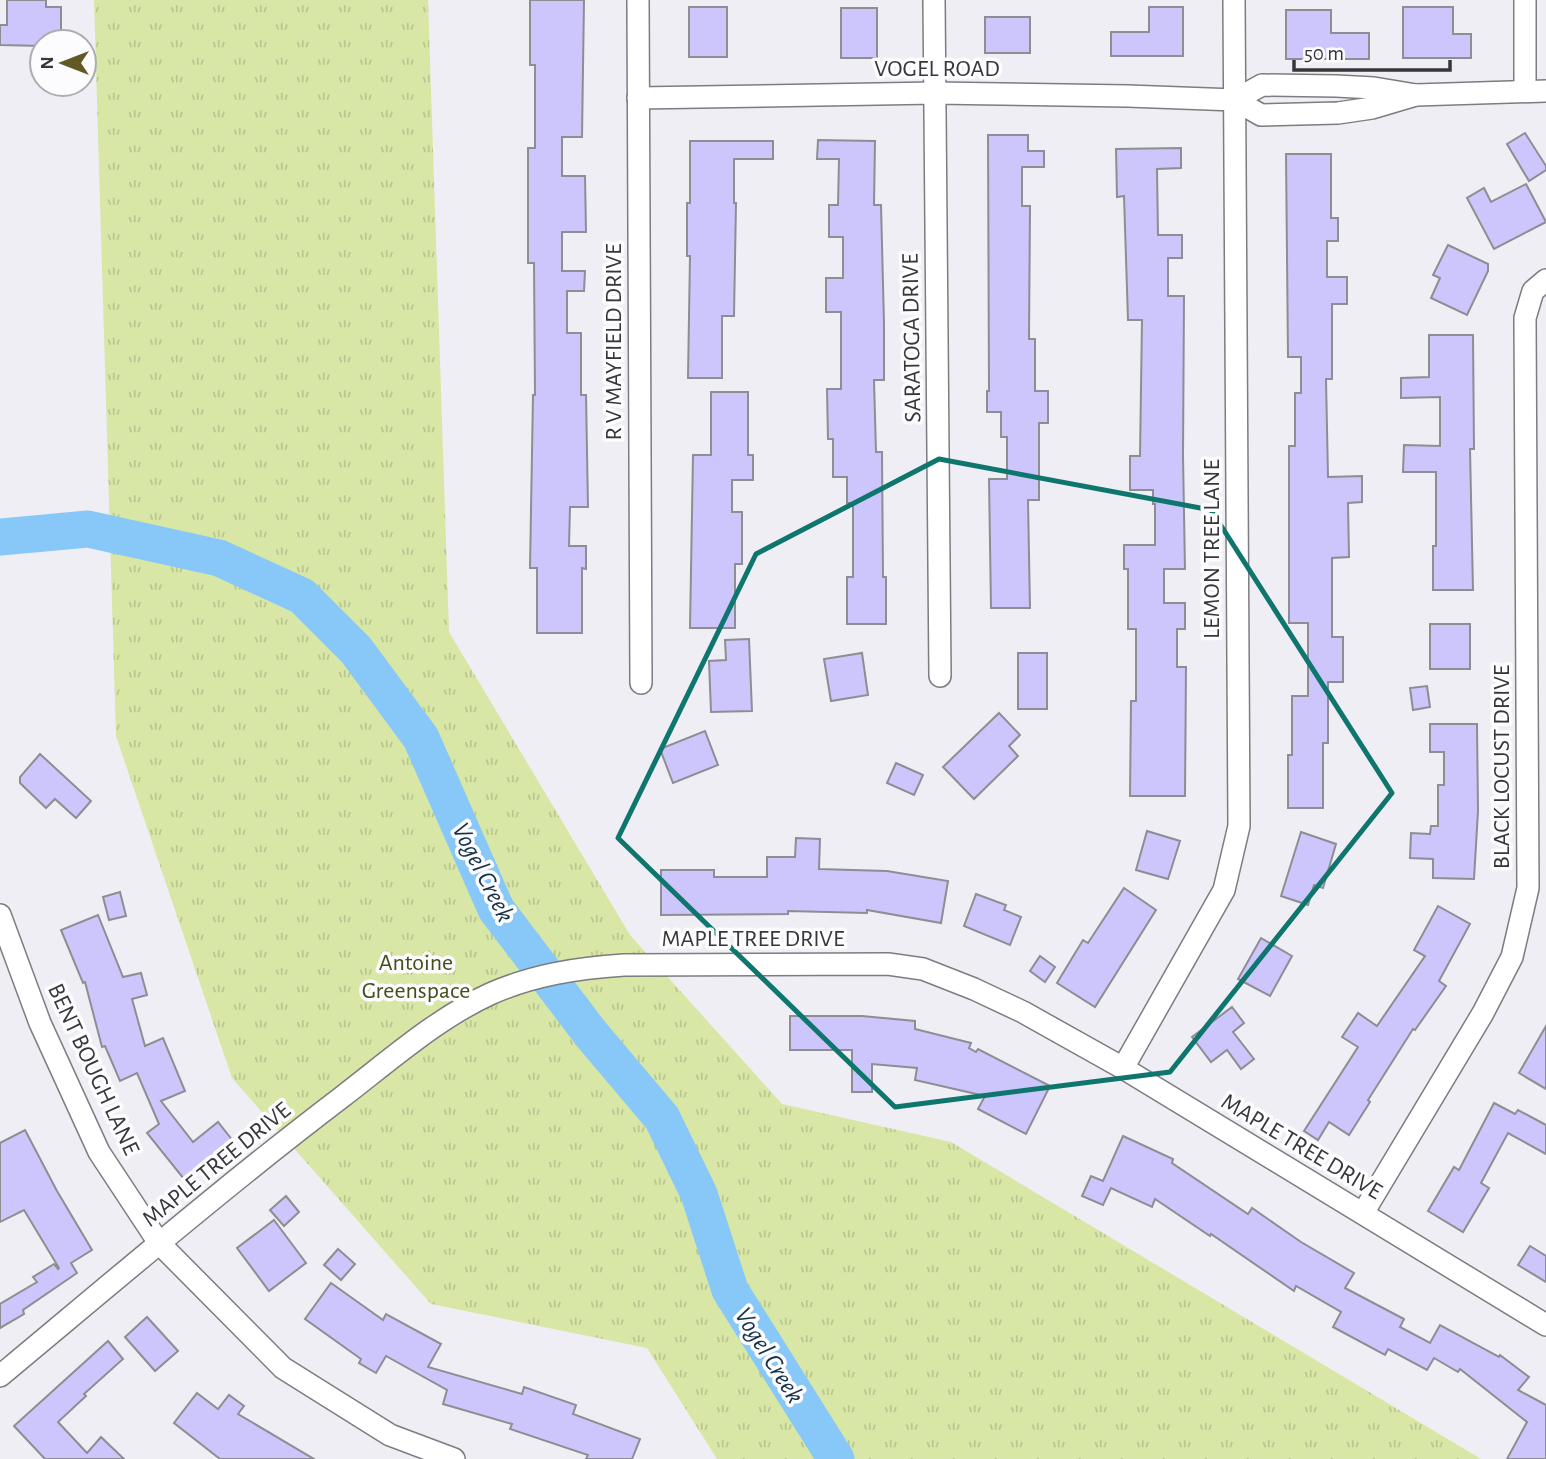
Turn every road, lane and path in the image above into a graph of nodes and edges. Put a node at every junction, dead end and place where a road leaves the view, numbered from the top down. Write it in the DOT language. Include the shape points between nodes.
graph roads {
  1 [pos="638,0"];
  2 [pos="934,0"];
  3 [pos="1234,0"];
  4 [pos="1525,0"];
  5 [pos="1535,91"];
  6 [pos="934,93"];
  7 [pos="1416,95"];
  8 [pos="638,98"];
  9 [pos="1235,100"];
  10 [pos="1544,282"];
  11 [pos="940,676"];
  12 [pos="641,683"];
  13 [pos="0,915"];
  14 [pos="1123,1068"];
  15 [pos="1363,1213"];
  16 [pos="159,1243"];
  17 [pos="1546,1325"];
  18 [pos="0,1376"];
  19 [pos="454,1459"];
  1 -- 8 [label="street, R V MAYFIELD DRIVE"];
  2 -- 6 [label="street, SARATOGA DRIVE"];
  3 -- 9 [label="street, LEMON TREE LANE"];
  4 -- 5 [label="street"];
  5 -- 7 [label="street, VOGEL ROAD"];
  6 -- 8 [label="street, VOGEL ROAD"];
  6 -- 9 [label="street, VOGEL ROAD"];
  6 -- 11 [label="street, SARATOGA DRIVE"];
  7 -- 9 [label="street, VOGEL ROAD" via="1336,86 1262,85"];
  7 -- 9 [label="street, VOGEL ROAD" via="1338,113 1261,115"];
  8 -- 12 [label="street, R V MAYFIELD DRIVE"];
  9 -- 14 [label="street, LEMON TREE LANE" via="1239,827 1224,890"];
  10 -- 15 [label="street, BLACK LOCUST DRIVE" via="1534,291 1524,318 1528,887 1512,957"];
  13 -- 16 [label="street, BENT BOUGH LANE" via="40,1023 99,1152"];
  14 -- 15 [label="street, MAPLE TREE DRIVE"];
  14 -- 16 [label="street, MAPLE TREE DRIVE" via="1023,1012 922,969 888,964 624,965 555,972 507,987 435,1026"];
  15 -- 17 [label="street, MAPLE TREE DRIVE"];
  16 -- 18 [label="street, MAPLE TREE DRIVE"];
  16 -- 19 [label="street, BENT BOUGH LANE" via="283,1368 390,1435"];
}
